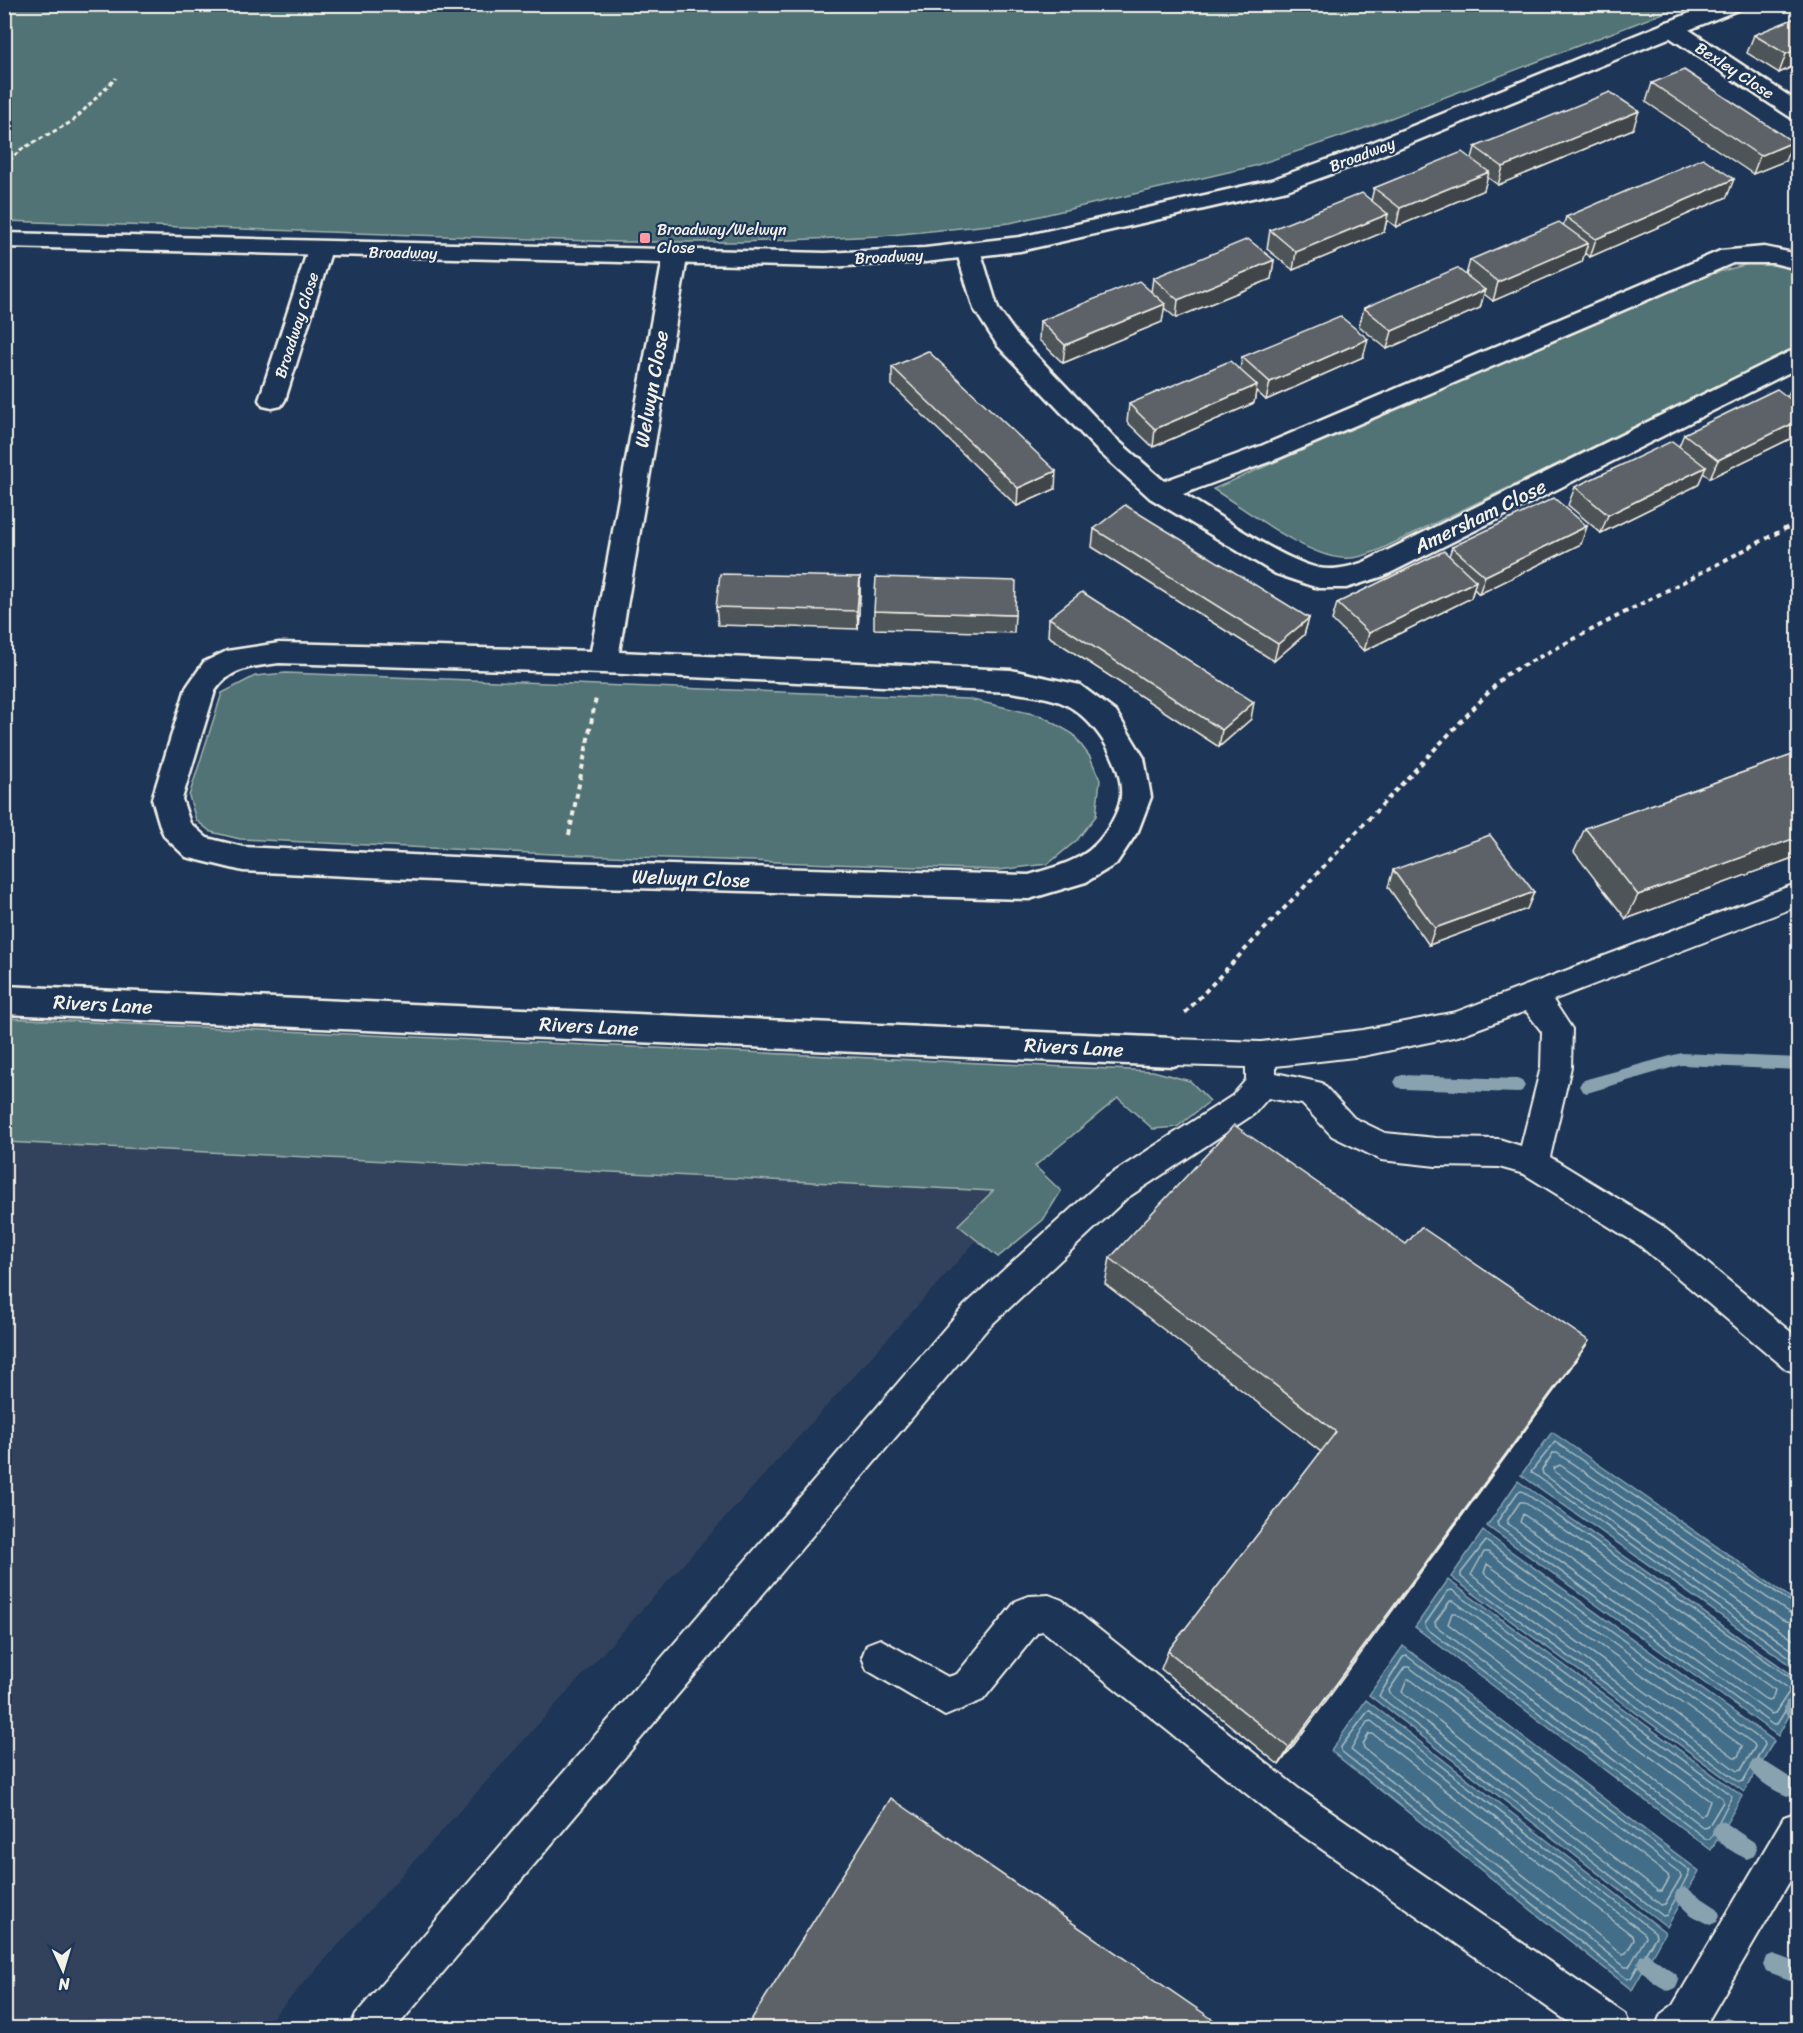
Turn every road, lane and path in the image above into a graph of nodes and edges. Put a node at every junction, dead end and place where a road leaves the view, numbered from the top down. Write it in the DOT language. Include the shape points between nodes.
graph roads {
  1 [pos="1732,4"];
  2 [pos="1671,28"];
  3 [pos="116,78"];
  4 [pos="1798,112"];
  5 [pos="4,166"];
  6 [pos="4,240"];
  7 [pos="320,249"];
  8 [pos="968,250"];
  9 [pos="675,258"];
  10 [pos="1798,262"];
  11 [pos="1798,358"];
  12 [pos="272,400"];
  13 [pos="1160,492"];
  14 [pos="1798,522"];
  15 [pos="603,662"];
  16 [pos="561,874"];
  17 [pos="1798,894"];
  18 [pos="1532,995"];
  19 [pos="4,1000"];
  20 [pos="1184,1014"];
  21 [pos="1173,1052"];
  22 [pos="1261,1070"];
  23 [pos="1533,1163"];
  24 [pos="1798,1358"];
  25 [pos="880,1657"];
  26 [pos="1798,1831"];
  27 [pos="370,2028"];
  28 [pos="1611,2028"];
  29 [pos="1675,2028"];
  1 -- 2 [label="street, Broadway"];
  2 -- 4 [label="street, Bexley Close"];
  2 -- 8 [label="street, Broadway" via="1279,185 1020,244"];
  3 -- 5 [label="path" via="73,121 38,137"];
  6 -- 7 [label="street, Broadway"];
  7 -- 9 [label="street, Broadway"];
  7 -- 12 [label="street, Broadway Close"];
  8 -- 9 [label="street, Broadway" via="825,260"];
  8 -- 13 [label="street, Amersham Close" via="986,309 1007,340 1106,444"];
  9 -- 15 [label="street, Welwyn Close"];
  10 -- 13 [label="street" via="1775,256 1729,256 1270,452"];
  11 -- 13 [label="street, Amersham Close" via="1374,569 1346,578 1319,578 1286,567"];
  14 -- 20 [label="path" via="1505,675"];
  15 -- 16 [label="path"];
  15 -- 16 [label="street, Welwyn Close" via="279,653 237,658 214,670 201,688 167,799 176,829 197,848 243,859"];
  15 -- 16 [label="street, Welwyn Close" via="1011,681 1070,693 1106,720 1129,758 1136,797 1123,831 1105,855 1075,873 1029,887"];
  17 -- 18 [label="lane"];
  18 -- 22 [label="lane" via="1458,1024 1363,1043"];
  18 -- 23 [label="lane" via="1557,1029 1556,1068"];
  19 -- 21 [label="street, Rivers Lane"];
  21 -- 22 [label="lane"];
  22 -- 23 [label="lane" via="1311,1092 1343,1127 1381,1146 1499,1153"];
  22 -- 27 [label="lane" via="1243,1105 1116,1188 976,1317"];
  23 -- 24 [label="lane" via="1650,1235"];
  25 -- 28 [label="lane" via="945,1697 970,1687 1029,1614 1049,1613 1286,1802"];
  26 -- 29 [label="lane" via="1687,2019"];
}
